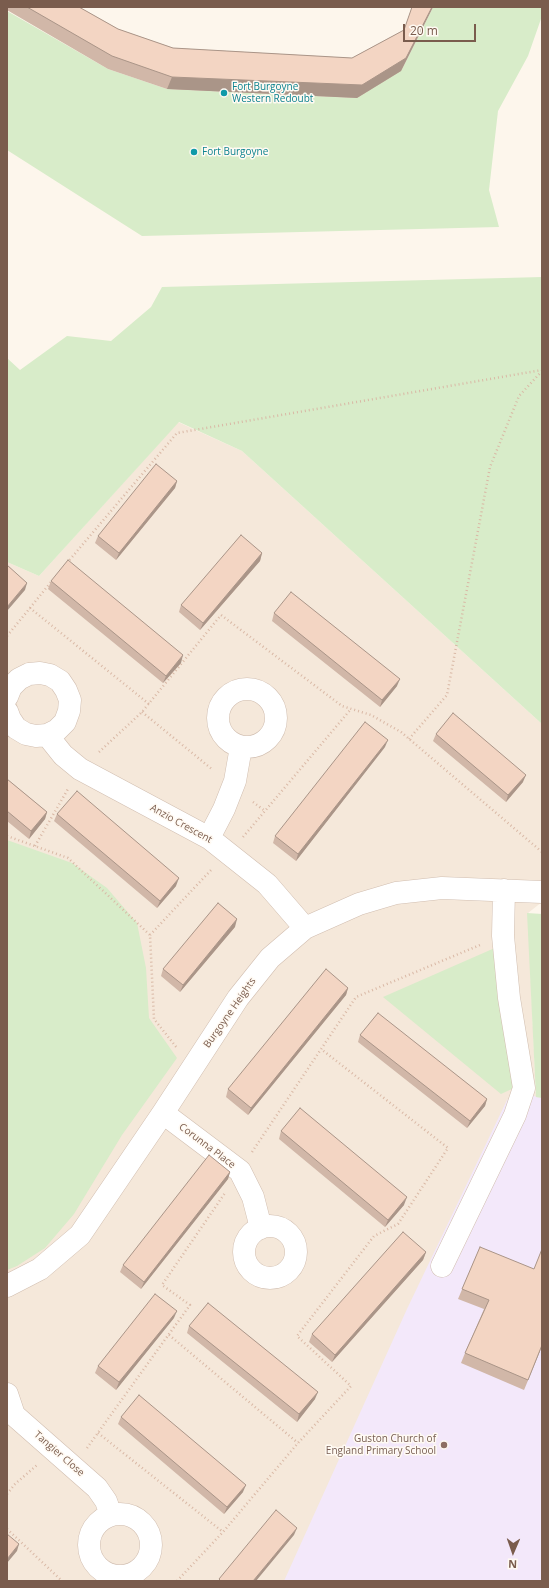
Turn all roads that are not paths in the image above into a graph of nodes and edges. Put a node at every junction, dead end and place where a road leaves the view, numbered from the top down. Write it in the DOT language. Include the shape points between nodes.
graph roads {
  1 [pos="7,697"];
  2 [pos="7,710"];
  3 [pos="47,735"];
  4 [pos="241,747"];
  5 [pos="209,838"];
  6 [pos="504,890"];
  7 [pos="542,892"];
  8 [pos="305,928"];
  9 [pos="163,1113"];
  10 [pos="261,1228"];
  11 [pos="442,1266"];
  12 [pos="7,1286"];
  13 [pos="7,1394"];
  14 [pos="11,1419"];
  15 [pos="111,1515"];
  1 -- 3 [label="street" via="11,687 29,674 50,675 60,681 70,700 69,711 65,722"];
  2 -- 3 [label="street" via="16,728 26,734"];
  3 -- 5 [label="street, Anzio Crescent" via="63,755 80,769"];
  4 -- 5 [label="street" via="235,781"];
  5 -- 8 [label="street, Anzio Crescent" via="267,884"];
  6 -- 7 [label="street, Burgoyne Heights"];
  6 -- 8 [label="street, Burgoyne Heights" via="442,888 396,893 359,904"];
  6 -- 11 [label="street" via="503,936 524,1088 515,1115"];
  8 -- 9 [label="street, Burgoyne Heights" via="270,958 238,998"];
  9 -- 10 [label="street, Corunna Place" via="240,1171 253,1197"];
  9 -- 12 [label="street, Burgoyne Heights" via="80,1235 40,1269"];
  13 -- 14 [label="street, Tangier Close"];
  14 -- 15 [label="street, Tangier Close" via="53,1450 97,1488 106,1501"];
}
